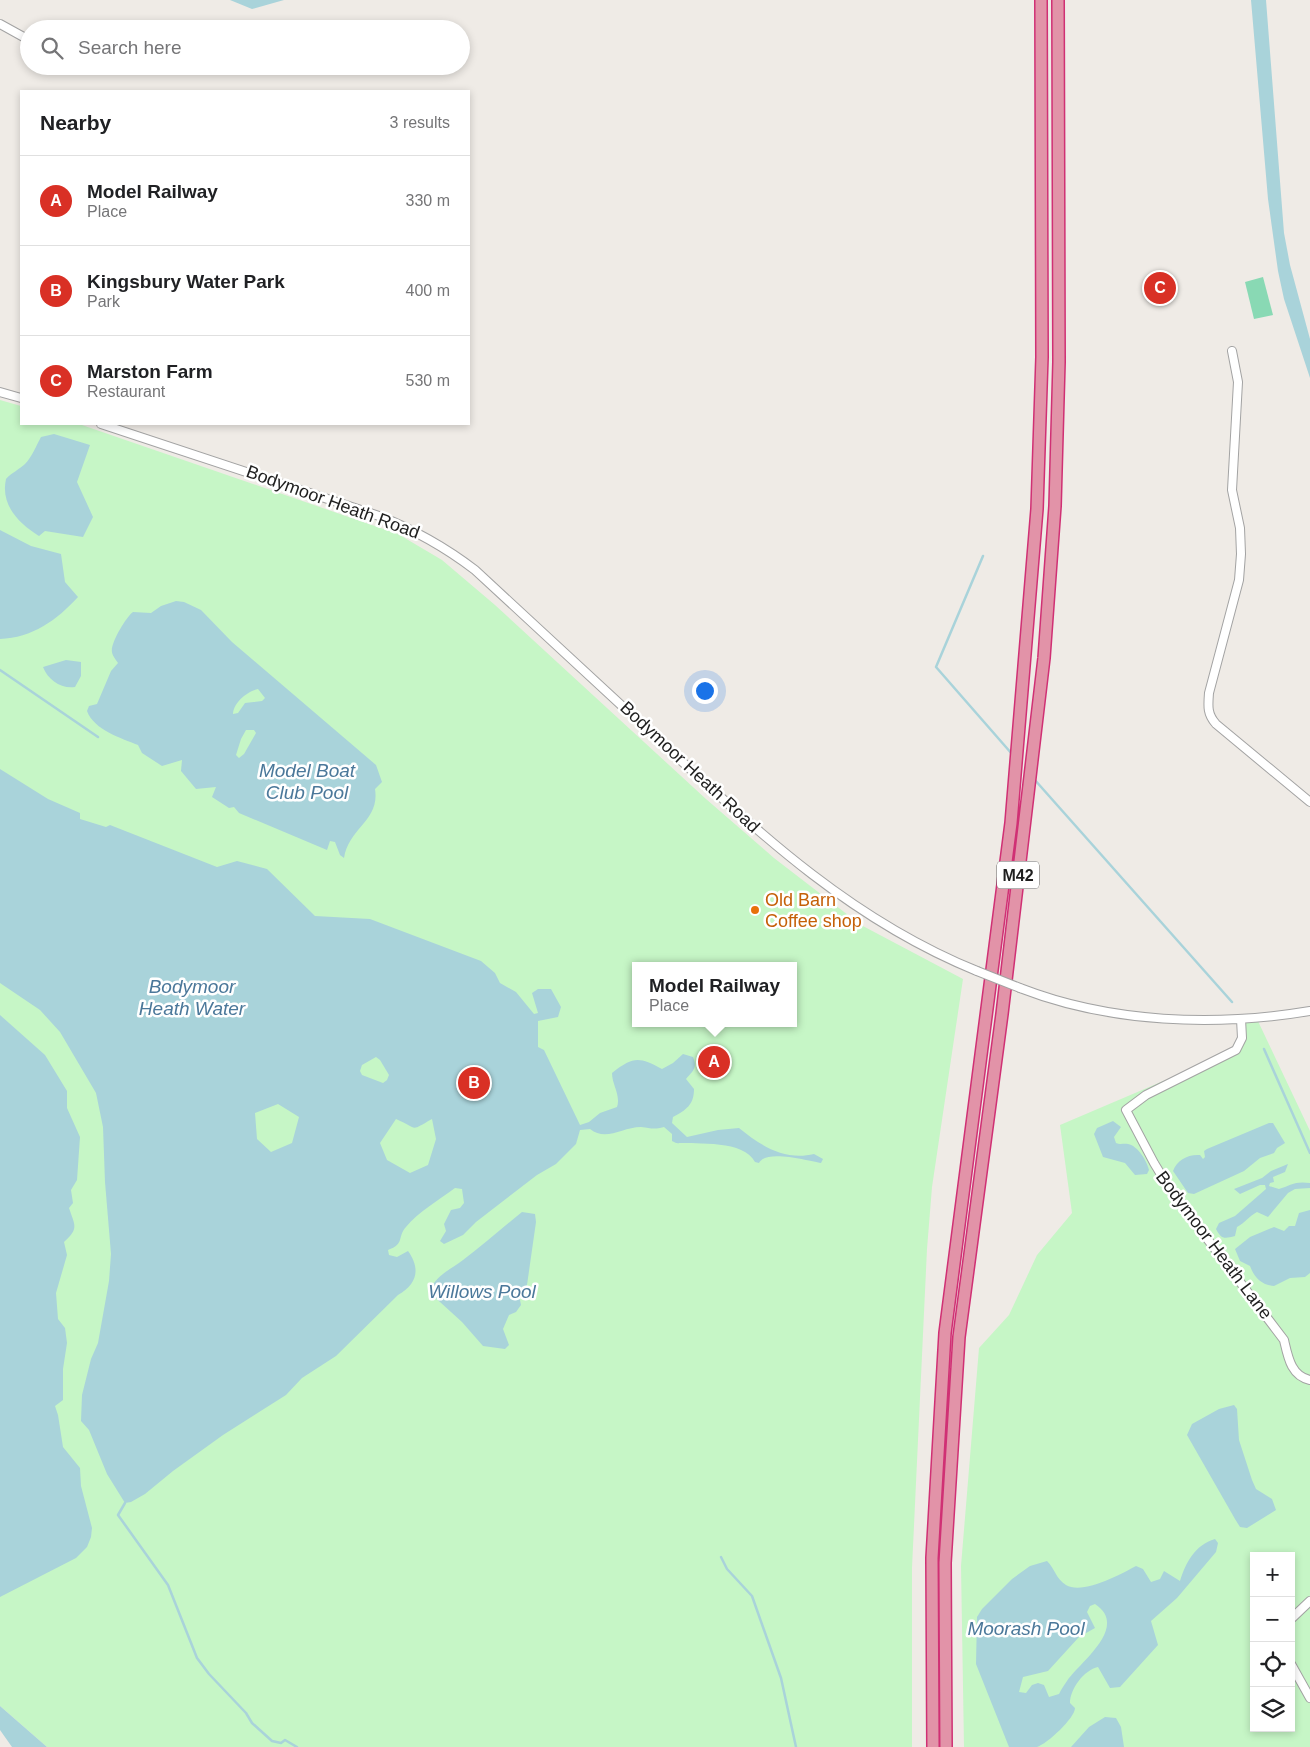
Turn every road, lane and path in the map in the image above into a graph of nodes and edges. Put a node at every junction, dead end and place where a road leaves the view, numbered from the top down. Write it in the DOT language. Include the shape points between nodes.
graph roads {
  1 [pos="1041,0"];
  2 [pos="1058,0"];
  3 [pos="0,24"];
  4 [pos="20,35"];
  5 [pos="1232,351"];
  6 [pos="0,392"];
  7 [pos="20,398"];
  8 [pos="104,425"];
  9 [pos="1310,802"];
  10 [pos="1310,1011"];
  11 [pos="1241,1019"];
  12 [pos="1310,1380"];
  13 [pos="1310,1601"];
  14 [pos="1295,1615"];
  15 [pos="1295,1671"];
  16 [pos="1310,1698"];
  17 [pos="933,1747"];
  18 [pos="946,1747"];
  1 -- 17 [label="highway, M42" via="1042,357 1037,509 1011,823 945,1333 932,1558"];
  2 -- 18 [label="highway, M42" via="1059,362 1055,506 1040,688 1002,1014 959,1337 945,1563"];
  3 -- 4 [label="street"];
  5 -- 9 [label="street" via="1238,382 1232,490 1240,528 1241,554 1239,580 1208,707 1210,718 1216,724"];
  6 -- 7 [label="street"];
  8 -- 11 [label="street, Bodymoor Heath Road, bridge" via="379,516 447,548 792,860 881,922 942,956 1020,988 1066,1002 1139,1017"];
  10 -- 11 [label="street, Bodymoor Heath Road"];
  11 -- 12 [label="street, Bodymoor Heath Lane" via="1242,1038 1236,1050 1146,1095 1126,1110 1171,1191 1284,1340 1290,1364 1302,1378"];
  13 -- 14 [label="street"];
  15 -- 16 [label="street"];
}
